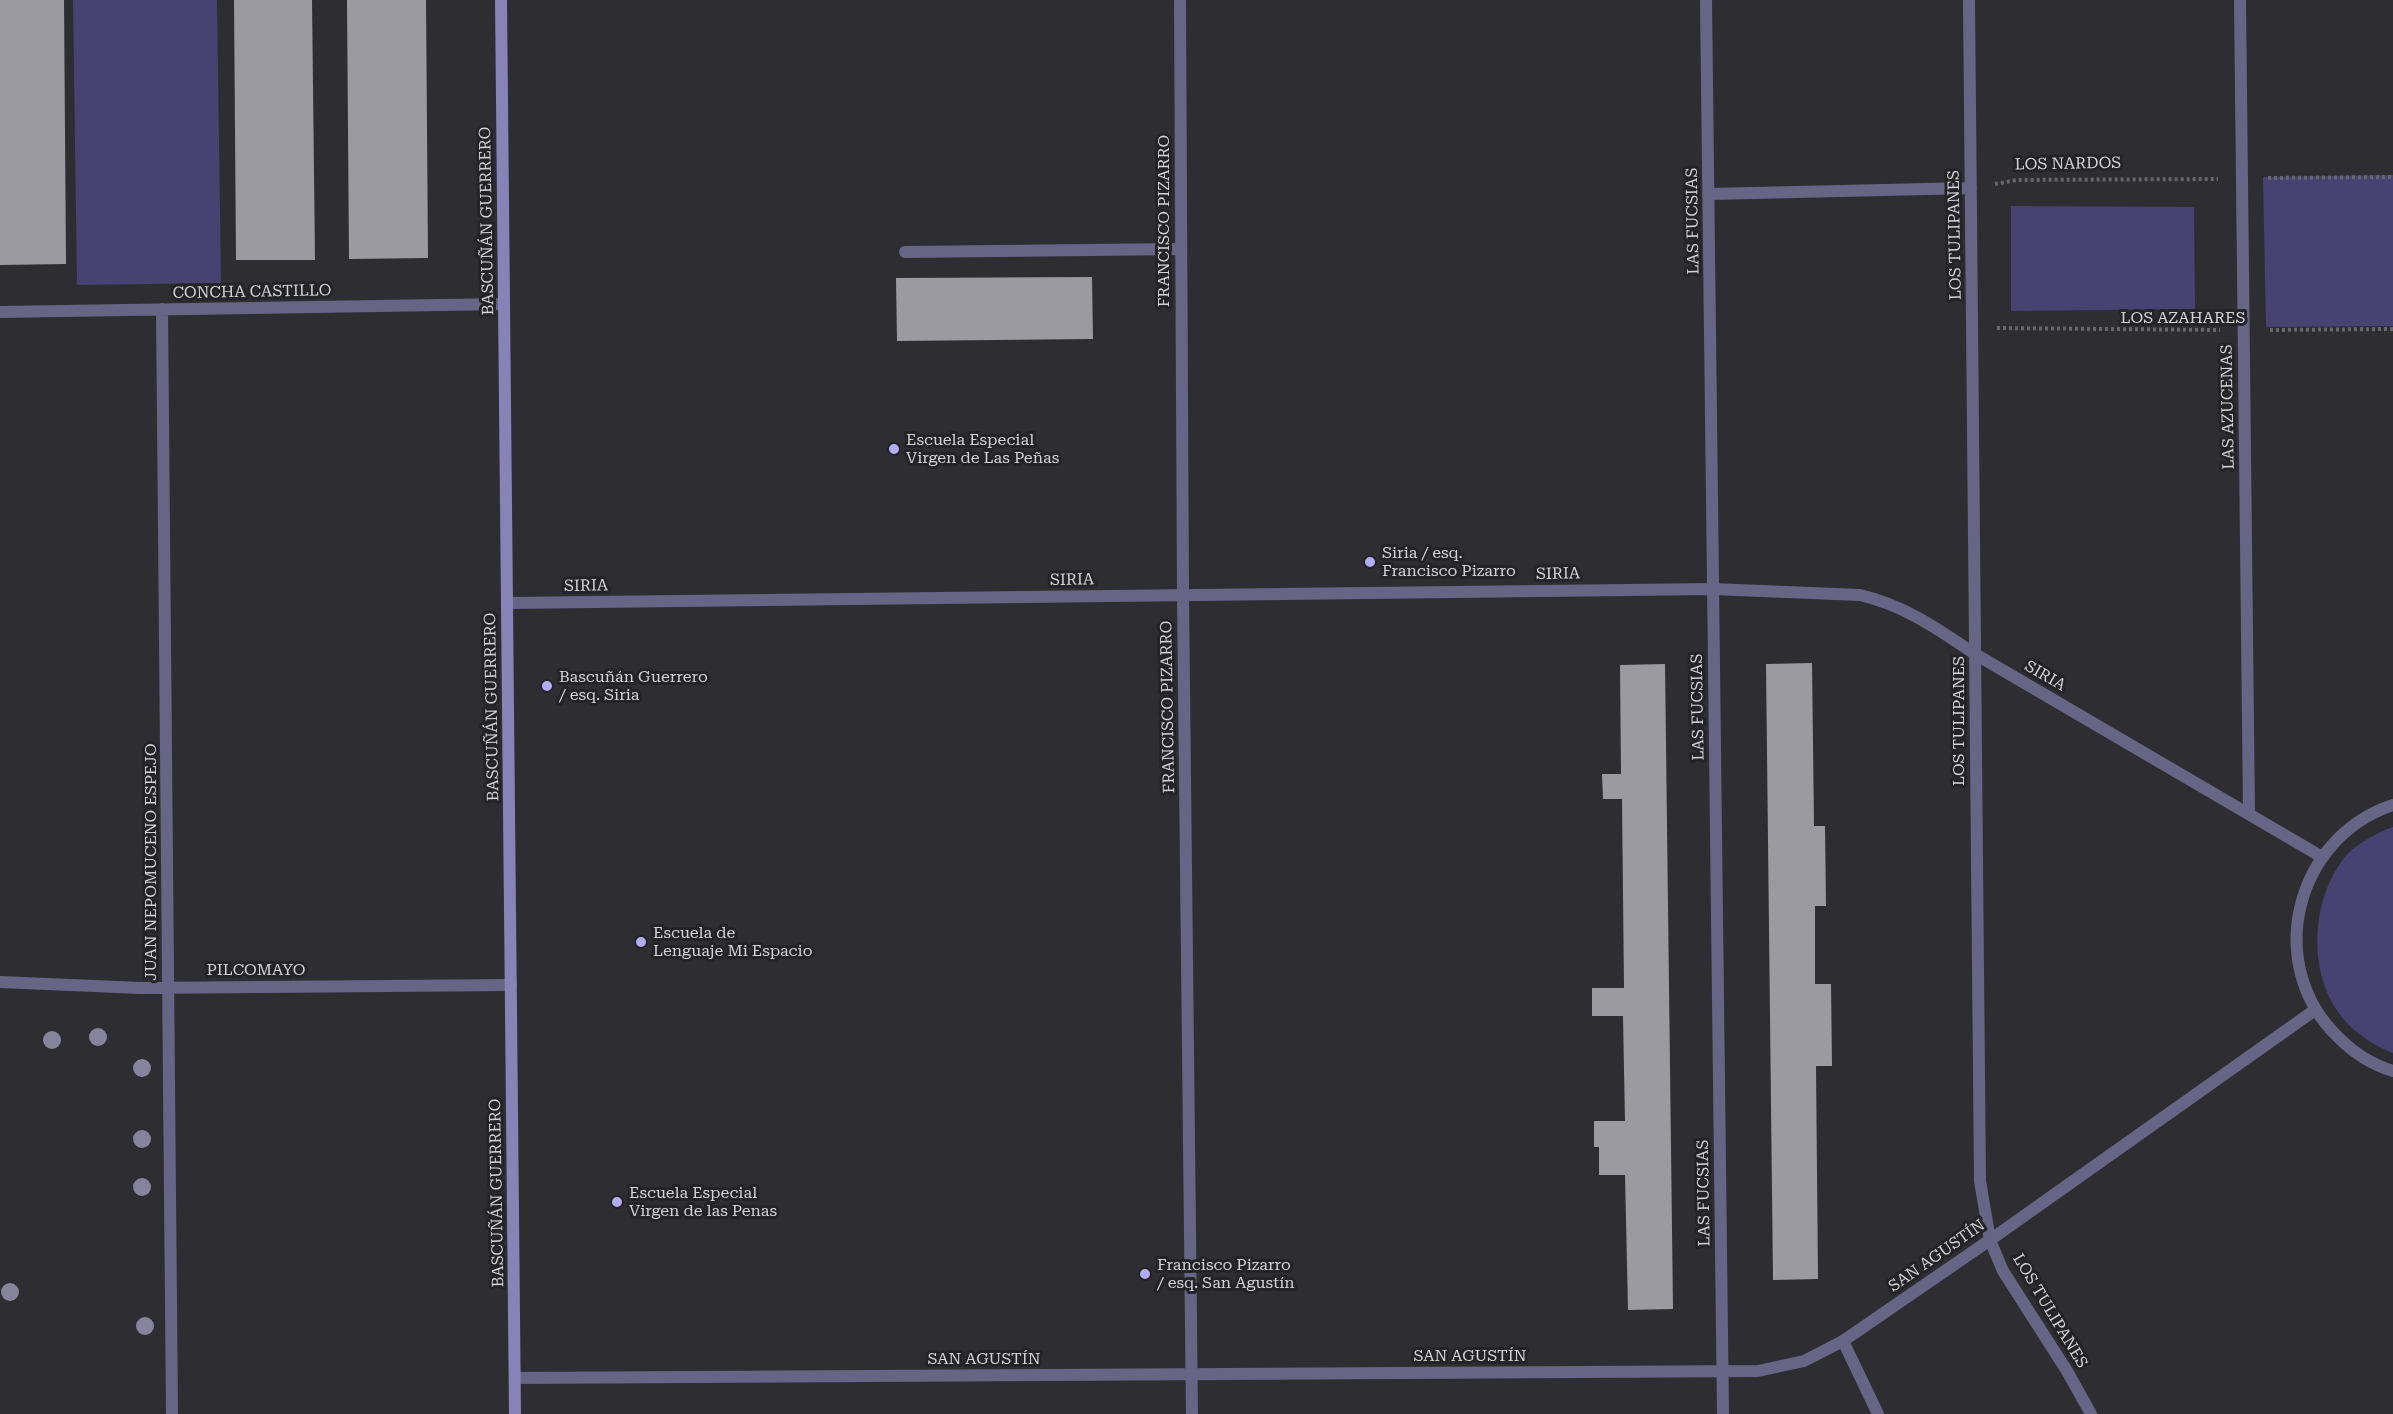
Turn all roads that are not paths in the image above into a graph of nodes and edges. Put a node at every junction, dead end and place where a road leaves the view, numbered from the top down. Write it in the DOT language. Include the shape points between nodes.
graph roads {
  1 [pos="501,0"];
  2 [pos="1180,0"];
  3 [pos="1707,0"];
  4 [pos="1969,0"];
  5 [pos="2240,0"];
  6 [pos="1971,189"];
  7 [pos="1709,194"];
  8 [pos="1181,249"];
  9 [pos="905,252"];
  10 [pos="504,304"];
  11 [pos="162,309"];
  12 [pos="0,312"];
  13 [pos="1713,589"];
  14 [pos="1183,595"];
  15 [pos="508,603"];
  16 [pos="1975,654"];
  17 [pos="2393,805"];
  18 [pos="2249,813"];
  19 [pos="2322,857"];
  20 [pos="0,982"];
  21 [pos="511,985"];
  22 [pos="168,987"];
  23 [pos="2315,1010"];
  24 [pos="2393,1071"];
  25 [pos="1990,1240"];
  26 [pos="1843,1341"];
  27 [pos="1722,1371"];
  28 [pos="1192,1374"];
  29 [pos="515,1378"];
  30 [pos="172,1414"];
  31 [pos="515,1414"];
  32 [pos="1192,1414"];
  33 [pos="1723,1414"];
  34 [pos="1878,1414"];
  35 [pos="2091,1414"];
  1 -- 10 [label="main road, BASCUÑÁN GUERRERO"];
  2 -- 8 [label="street, FRANCISCO PIZARRO"];
  3 -- 7 [label="street, LAS FUCSIAS"];
  4 -- 6 [label="street, LOS TULIPANES"];
  5 -- 18 [label="street, LAS AZUCENAS"];
  6 -- 7 [label="street"];
  6 -- 16 [label="street, LOS TULIPANES"];
  7 -- 13 [label="street, LAS FUCSIAS"];
  8 -- 9 [label="street"];
  8 -- 14 [label="street, FRANCISCO PIZARRO"];
  10 -- 11 [label="street, CONCHA CASTILLO"];
  10 -- 15 [label="main road, BASCUÑÁN GUERRERO"];
  11 -- 12 [label="street, CONCHA CASTILLO"];
  11 -- 22 [label="street, JUAN NEPOMUCENO ESPEJO"];
  13 -- 14 [label="street, SIRIA"];
  13 -- 16 [label="street, SIRIA" via="1832,593 1881,600 1922,619"];
  13 -- 27 [label="street, LAS FUCSIAS"];
  14 -- 15 [label="street, SIRIA"];
  14 -- 28 [label="street, FRANCISCO PIZARRO"];
  15 -- 21 [label="main road, BASCUÑÁN GUERRERO"];
  16 -- 18 [label="street, SIRIA"];
  16 -- 25 [label="street, LOS TULIPANES" via="1980,1181"];
  17 -- 19 [label="street" via="2360,820"];
  18 -- 19 [label="street, SIRIA"];
  19 -- 23 [label="street" via="2304,892 2296,929 2299,969"];
  20 -- 22 [label="street, PILCOMAYO"];
  21 -- 22 [label="street, PILCOMAYO"];
  21 -- 29 [label="main road, BASCUÑÁN GUERRERO"];
  22 -- 30 [label="street, JUAN NEPOMUCENO ESPEJO"];
  23 -- 24 [label="street" via="2352,1050"];
  23 -- 25 [label="street, SAN AGUSTÍN"];
  25 -- 26 [label="street, SAN AGUSTÍN"];
  25 -- 35 [label="street, LOS TULIPANES" via="2009,1282"];
  26 -- 27 [label="street, SAN AGUSTÍN" via="1784,1367"];
  26 -- 34 [label="street"];
  27 -- 28 [label="street, SAN AGUSTÍN"];
  27 -- 33 [label="street, LAS FUCSIAS"];
  28 -- 29 [label="street, SAN AGUSTÍN"];
  28 -- 32 [label="street, FRANCISCO PIZARRO"];
  29 -- 31 [label="main road, BASCUÑÁN GUERRERO"];
}
